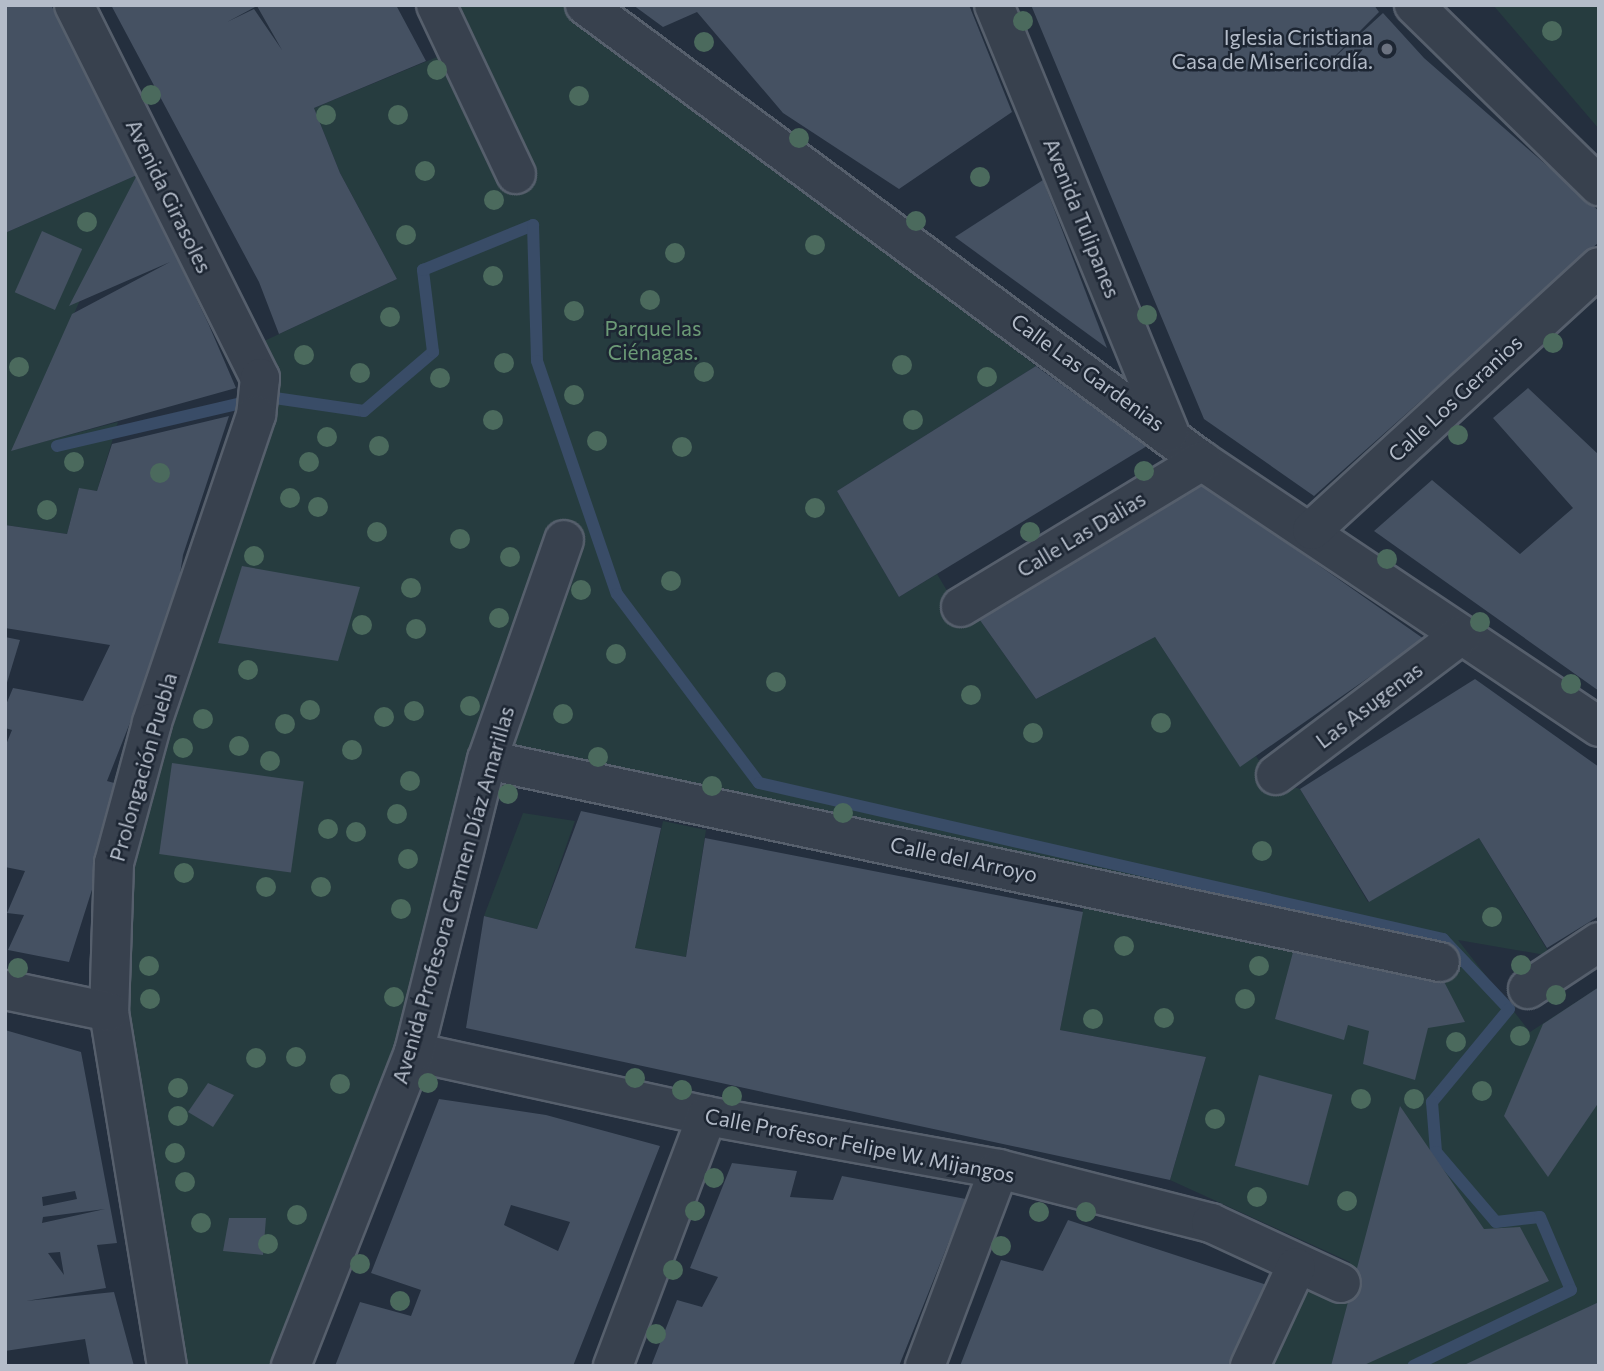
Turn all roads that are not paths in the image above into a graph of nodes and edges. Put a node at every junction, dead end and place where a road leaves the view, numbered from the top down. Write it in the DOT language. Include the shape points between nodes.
graph roads {
  1 [pos="74,5"];
  2 [pos="436,5"];
  3 [pos="585,5"];
  4 [pos="994,5"];
  5 [pos="1414,5"];
  6 [pos="516,174"];
  7 [pos="1599,186"];
  8 [pos="1599,267"];
  9 [pos="258,401"];
  10 [pos="1169,431"];
  11 [pos="1202,461"];
  12 [pos="1312,530"];
  13 [pos="564,540"];
  14 [pos="961,607"];
  15 [pos="1461,635"];
  16 [pos="1599,727"];
  17 [pos="487,760"];
  18 [pos="1276,775"];
  19 [pos="1599,942"];
  20 [pos="1440,962"];
  21 [pos="1528,989"];
  22 [pos="5,990"];
  23 [pos="109,1012"];
  24 [pos="414,1052"];
  25 [pos="707,1116"];
  26 [pos="999,1169"];
  27 [pos="1296,1267"];
  28 [pos="1341,1283"];
  29 [pos="167,1366"];
  30 [pos="291,1366"];
  31 [pos="613,1366"];
  32 [pos="925,1366"];
  33 [pos="1250,1366"];
  1 -- 9 [label="street, Avenida Girasoles"];
  2 -- 6 [label="street"];
  3 -- 10 [label="street, Calle Las Gardenias"];
  4 -- 10 [label="street, Avenida Tulipanes"];
  5 -- 7 [label="street"];
  8 -- 12 [label="street, Calle Los Geranios"];
  9 -- 23 [label="street, Prolongación Puebla" via="152,723 114,863"];
  10 -- 11 [label="street, Calle Las Gardenias"];
  11 -- 12 [label="street, Calle Las Gardenias"];
  11 -- 14 [label="street, Calle Las Dalias"];
  12 -- 15 [label="street, Calle Las Gardenias"];
  13 -- 17 [label="street, Avenida Profesora Carmen Díaz Amarillas"];
  15 -- 16 [label="street, Calle Las Gardenias"];
  15 -- 18 [label="street, Las Asugenas"];
  17 -- 20 [label="street, Calle del Arroyo"];
  17 -- 24 [label="street, Avenida Profesora Carmen Díaz Amarillas"];
  19 -- 21 [label="street"];
  22 -- 23 [label="street"];
  23 -- 29 [label="street, Prolongación Puebla"];
  24 -- 25 [label="street, Calle Profesor Felipe W. Mijangos"];
  24 -- 30 [label="street, Avenida Profesora Carmen Díaz Amarillas"];
  25 -- 26 [label="street, Calle Profesor Felipe W. Mijangos"];
  25 -- 31 [label="street"];
  26 -- 27 [label="street, Calle Profesor Felipe W. Mijangos" via="1211,1223"];
  26 -- 32 [label="street"];
  27 -- 28 [label="street, Calle Profesor Felipe W. Mijangos"];
  27 -- 33 [label="street"];
}
